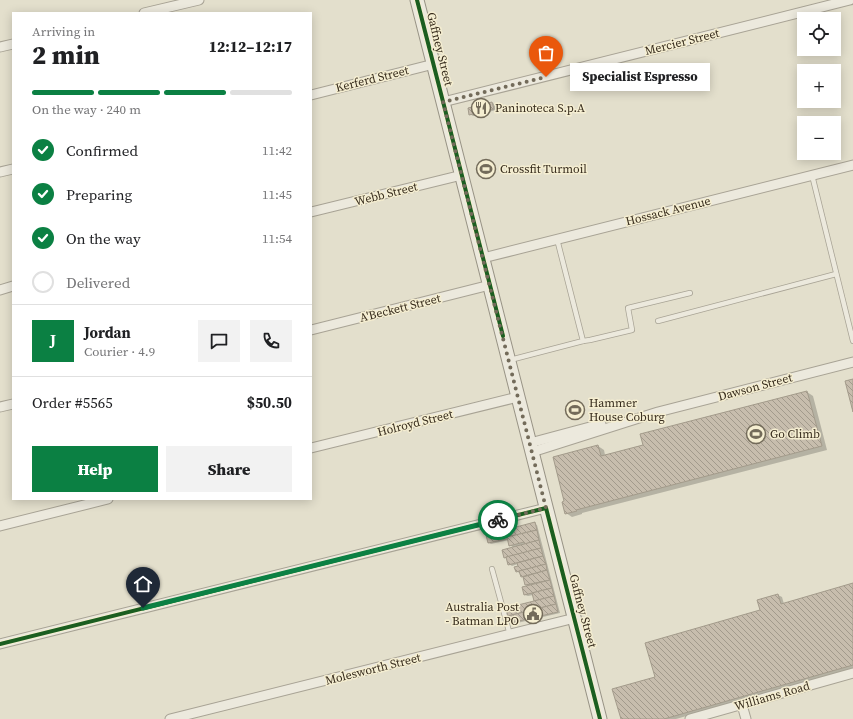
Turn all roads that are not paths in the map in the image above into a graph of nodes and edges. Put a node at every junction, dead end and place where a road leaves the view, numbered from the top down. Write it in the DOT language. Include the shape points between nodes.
graph roads {
  1 [pos="199,0"];
  2 [pos="417,0"];
  3 [pos="850,0"];
  4 [pos="148,12"];
  5 [pos="12,44"];
  6 [pos="0,47"];
  7 [pos="434,64"];
  8 [pos="312,95"];
  9 [pos="443,102"];
  10 [pos="853,165"];
  11 [pos="12,169"];
  12 [pos="0,172"];
  13 [pos="462,175"];
  14 [pos="812,175"];
  15 [pos="312,212"];
  16 [pos="557,239"];
  17 [pos="483,258"];
  18 [pos="836,274"];
  19 [pos="490,285"];
  20 [pos="12,286"];
  21 [pos="0,290"];
  22 [pos="690,293"];
  23 [pos="658,321"];
  24 [pos="312,330"];
  25 [pos="583,341"];
  26 [pos="853,341"];
  27 [pos="509,360"];
  28 [pos="853,362"];
  29 [pos="518,397"];
  30 [pos="12,404"];
  31 [pos="0,407"];
  32 [pos="312,448"];
  33 [pos="531,448"];
  34 [pos="104,500"];
  35 [pos="546,508"];
  36 [pos="0,526"];
  37 [pos="492,569"];
  38 [pos="575,618"];
  39 [pos="510,635"];
  40 [pos="0,644"];
  41 [pos="853,673"];
  42 [pos="742,705"];
  43 [pos="170,719"];
  44 [pos="600,719"];
  45 [pos="690,719"];
  46 [pos="746,719"];
  1 -- 4 [label="street"];
  2 -- 7 [label="main road, Gaffney Street"];
  3 -- 9 [label="street, Mercier Street"];
  5 -- 6 [label="street"];
  7 -- 8 [label="street, Kerferd Street"];
  7 -- 9 [label="main road, Gaffney Street"];
  9 -- 13 [label="main road, Gaffney Street"];
  10 -- 14 [label="street, Hossack Avenue"];
  11 -- 12 [label="street"];
  13 -- 15 [label="street, Webb Street"];
  13 -- 17 [label="main road, Gaffney Street"];
  14 -- 16 [label="street, Hossack Avenue"];
  14 -- 18 [label="lane"];
  16 -- 17 [label="street, Hossack Avenue"];
  16 -- 25 [label="lane"];
  17 -- 19 [label="main road, Gaffney Street"];
  18 -- 23 [label="lane"];
  18 -- 26 [label="lane"];
  19 -- 24 [label="street, A'Beckett Street"];
  19 -- 27 [label="main road, Gaffney Street"];
  20 -- 21 [label="street"];
  22 -- 25 [label="lane" via="628,308 632,330"];
  25 -- 27 [label="lane"];
  27 -- 29 [label="main road, Gaffney Street"];
  28 -- 33 [label="street, Dawson Street" via="618,420"];
  29 -- 32 [label="street, Holroyd Street"];
  29 -- 33 [label="main road, Gaffney Street"];
  30 -- 31 [label="street"];
  33 -- 35 [label="main road, Gaffney Street"];
  34 -- 36 [label="street"];
  35 -- 38 [label="main road, Gaffney Street"];
  35 -- 40 [label="street"];
  37 -- 39 [label="lane"];
  38 -- 39 [label="street, Molesworth Street"];
  38 -- 44 [label="main road, Gaffney Street"];
  39 -- 43 [label="street, Molesworth Street"];
  41 -- 42 [label="street, Williams Road"];
  42 -- 45 [label="street, Williams Road"];
  42 -- 46 [label="street"];
}
